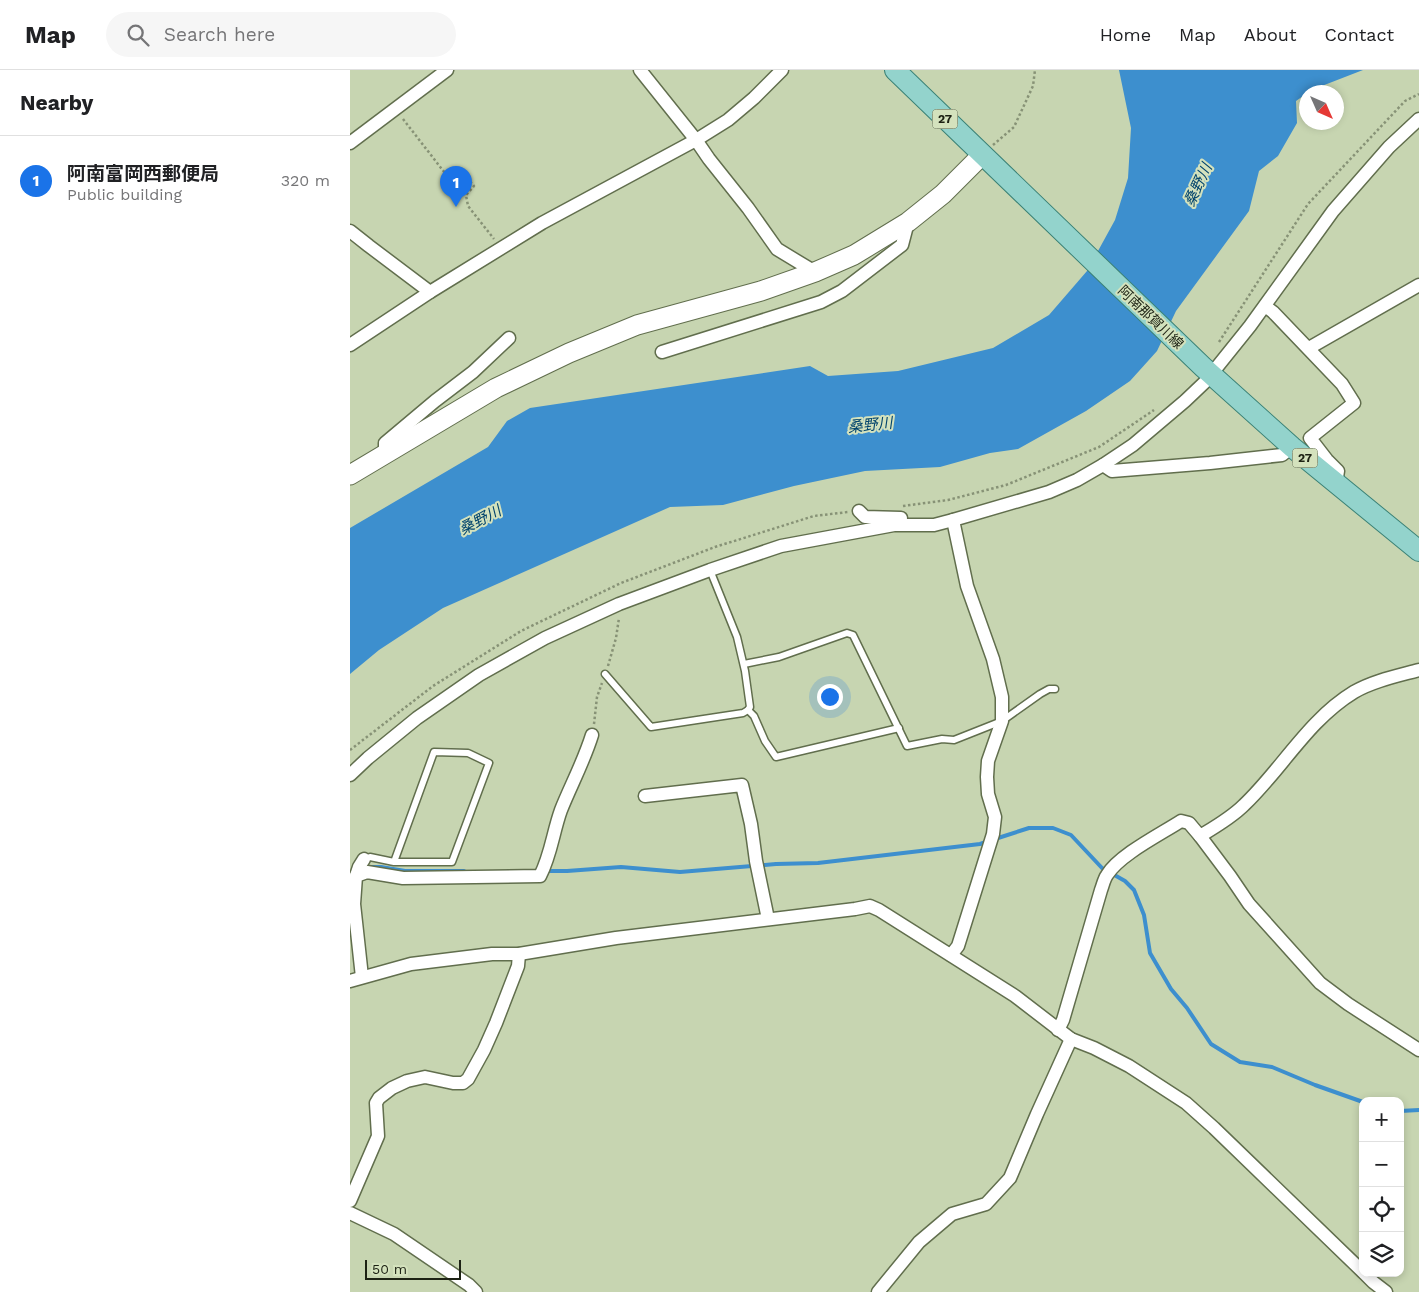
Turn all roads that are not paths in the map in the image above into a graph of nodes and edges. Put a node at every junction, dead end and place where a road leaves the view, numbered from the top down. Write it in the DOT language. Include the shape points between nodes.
graph roads {
  1 [pos="447,70"];
  2 [pos="640,70"];
  3 [pos="782,70"];
  4 [pos="895,70"];
  5 [pos="1419,120"];
  6 [pos="696,140"];
  7 [pos="350,143"];
  8 [pos="989,161"];
  9 [pos="908,222"];
  10 [pos="350,231"];
  11 [pos="815,272"];
  12 [pos="1419,285"];
  13 [pos="430,292"];
  14 [pos="1265,306"];
  15 [pos="509,338"];
  16 [pos="350,344"];
  17 [pos="1309,348"];
  18 [pos="662,352"];
  19 [pos="1211,375"];
  20 [pos="1292,447"];
  21 [pos="385,449"];
  22 [pos="350,464"];
  23 [pos="1103,465"];
  24 [pos="350,475"];
  25 [pos="1336,483"];
  26 [pos="859,511"];
  27 [pos="953,520"];
  28 [pos="1419,551"];
  29 [pos="710,570"];
  30 [pos="744,664"];
  31 [pos="1419,670"];
  32 [pos="605,674"];
  33 [pos="1055,690"];
  34 [pos="748,710"];
  35 [pos="1002,722"];
  36 [pos="899,728"];
  37 [pos="592,735"];
  38 [pos="350,776"];
  39 [pos="645,796"];
  40 [pos="1200,836"];
  41 [pos="364,859"];
  42 [pos="394,862"];
  43 [pos="356,876"];
  44 [pos="768,919"];
  45 [pos="519,954"];
  46 [pos="951,954"];
  47 [pos="356,979"];
  48 [pos="1058,1030"];
  49 [pos="1071,1039"];
  50 [pos="1419,1050"];
  51 [pos="350,1201"];
  52 [pos="350,1213"];
  53 [pos="1359,1267"];
  54 [pos="1368,1277"];
  55 [pos="476,1292"];
  56 [pos="878,1292"];
  57 [pos="1386,1292"];
  1 -- 7 [label="street"];
  2 -- 6 [label="street"];
  3 -- 6 [label="street" via="728,120"];
  4 -- 8 [label="main road, 阿南那賀川線 / 27"];
  5 -- 14 [label="street" via="1389,147 1333,211"];
  6 -- 11 [label="street" via="777,249"];
  6 -- 13 [label="street" via="542,223"];
  8 -- 9 [label="street"];
  8 -- 19 [label="main road, 阿南那賀川線 / 27"];
  9 -- 11 [label="street" via="854,254"];
  9 -- 18 [label="street" via="902,245 842,291 821,302"];
  10 -- 13 [label="street"];
  11 -- 21 [label="street" via="761,291 637,325 496,388"];
  12 -- 17 [label="street"];
  13 -- 16 [label="street"];
  14 -- 17 [label="street"];
  14 -- 19 [label="street"];
  15 -- 21 [label="street"];
  17 -- 25 [label="street" via="1342,384 1354,403 1310,438 1338,471"];
  19 -- 20 [label="main road, 阿南那賀川線 / 27"];
  19 -- 23 [label="street" via="1133,445"];
  20 -- 23 [label="street" via="1282,455 1210,463 1112,471"];
  20 -- 25 [label="main road, 阿南那賀川線 / 27"];
  21 -- 22 [label="street"];
  21 -- 24 [label="street"];
  23 -- 27 [label="street" via="1049,492"];
  25 -- 28 [label="main road, 阿南那賀川線 / 27"];
  26 -- 27 [label="street" via="865,517"];
  27 -- 29 [label="street" via="934,525 894,525 853,531 781,546"];
  27 -- 35 [label="street" via="967,586 993,659 1002,697"];
  29 -- 30 [label="lane" via="737,637"];
  29 -- 38 [label="street" via="619,604 546,638 479,675 417,718"];
  30 -- 34 [label="lane"];
  30 -- 36 [label="lane" via="780,657 847,633 853,635"];
  31 -- 40 [label="street" via="1373,683 1335,705 1246,804"];
  32 -- 34 [label="lane" via="651,727"];
  33 -- 35 [label="lane" via="1049,689 1040,694"];
  34 -- 36 [label="lane" via="776,757"];
  35 -- 36 [label="lane" via="954,740 942,739 907,746"];
  35 -- 46 [label="street" via="988,761 988,794 995,817 993,834 958,946"];
  37 -- 43 [label="street" via="560,812 540,876 403,878 367,872"];
  39 -- 44 [label="street" via="742,785"];
  40 -- 48 [label="street" via="1189,824 1182,822 1133,851 1106,876"];
  40 -- 50 [label="street" via="1249,904 1320,983"];
  41 -- 42 [label="lane" via="370,857"];
  41 -- 43 [label="street"];
  42 -- 42 [label="lane" via="434,752 468,753 489,763 452,862"];
  43 -- 47 [label="street"];
  44 -- 45 [label="street"];
  44 -- 46 [label="street" via="870,906"];
  45 -- 47 [label="street" via="411,964"];
  45 -- 51 [label="street" via="518,966 496,1023 468,1079 453,1083 425,1077 407,1081 379,1098 376,1103 378,1136"];
  46 -- 48 [label="street" via="1015,996"];
  48 -- 49 [label="street"];
  49 -- 53 [label="street" via="1129,1066 1186,1103"];
  49 -- 56 [label="street" via="1010,1178 986,1204 952,1214 919,1242"];
  52 -- 55 [label="street" via="394,1234"];
  54 -- 57 [label="street"];
}
